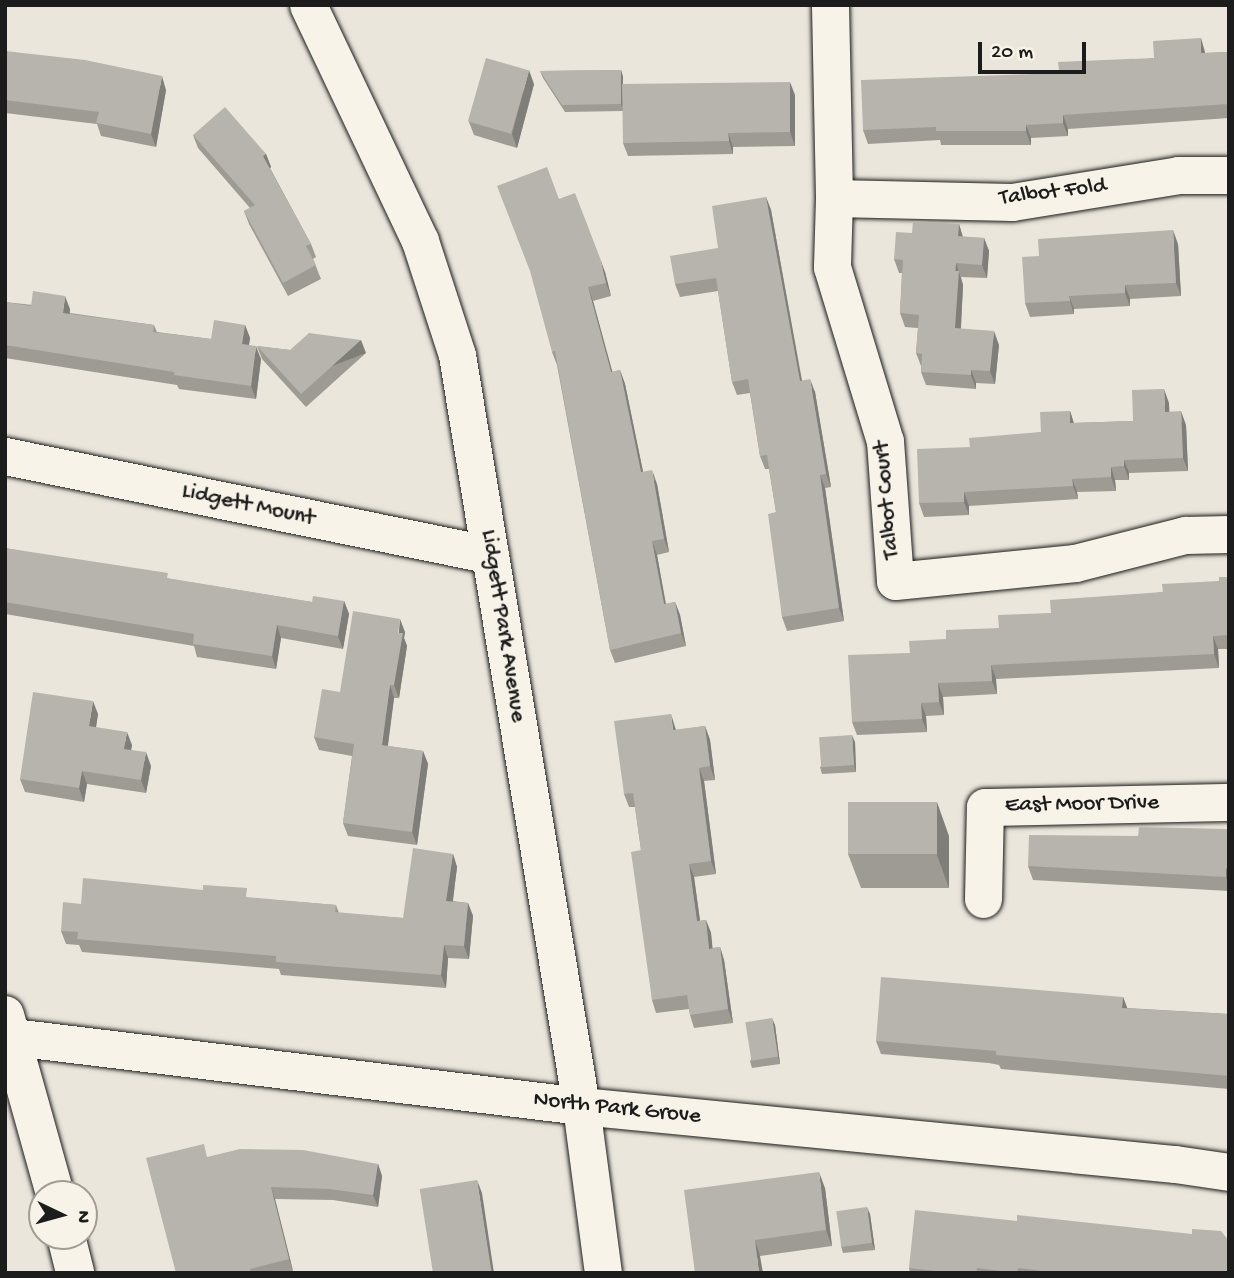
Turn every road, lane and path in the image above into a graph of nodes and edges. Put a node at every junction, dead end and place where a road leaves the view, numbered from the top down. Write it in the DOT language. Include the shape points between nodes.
graph roads {
  1 [pos="308,5"];
  2 [pos="830,5"];
  3 [pos="1229,175"];
  4 [pos="834,198"];
  5 [pos="5,456"];
  6 [pos="1229,534"];
  7 [pos="490,555"];
  8 [pos="1229,802"];
  9 [pos="983,899"];
  10 [pos="8,1029"];
  11 [pos="581,1106"];
  12 [pos="1229,1172"];
  13 [pos="51,1180"];
  14 [pos="69,1250"];
  15 [pos="75,1273"];
  16 [pos="603,1273"];
  1 -- 7 [label="street, Lidgett Park Avenue" via="420,241 457,355"];
  2 -- 4 [label="street, Talbot Court"];
  3 -- 4 [label="street, Talbot Fold" via="1178,175 1012,202"];
  4 -- 6 [label="street, Talbot Court" via="832,267 885,441 895,581 1075,563 1185,536"];
  5 -- 7 [label="street, Lidgett Mount"];
  7 -- 11 [label="street, Lidgett Park Avenue"];
  8 -- 9 [label="street, East Moor Drive" via="985,807"];
  10 -- 11 [label="street, North Park Grove"];
  10 -- 13 [label="street"];
  11 -- 12 [label="street, North Park Grove"];
  11 -- 16 [label="street, Lidgett Park Avenue"];
  14 -- 15 [label="street"];
}
